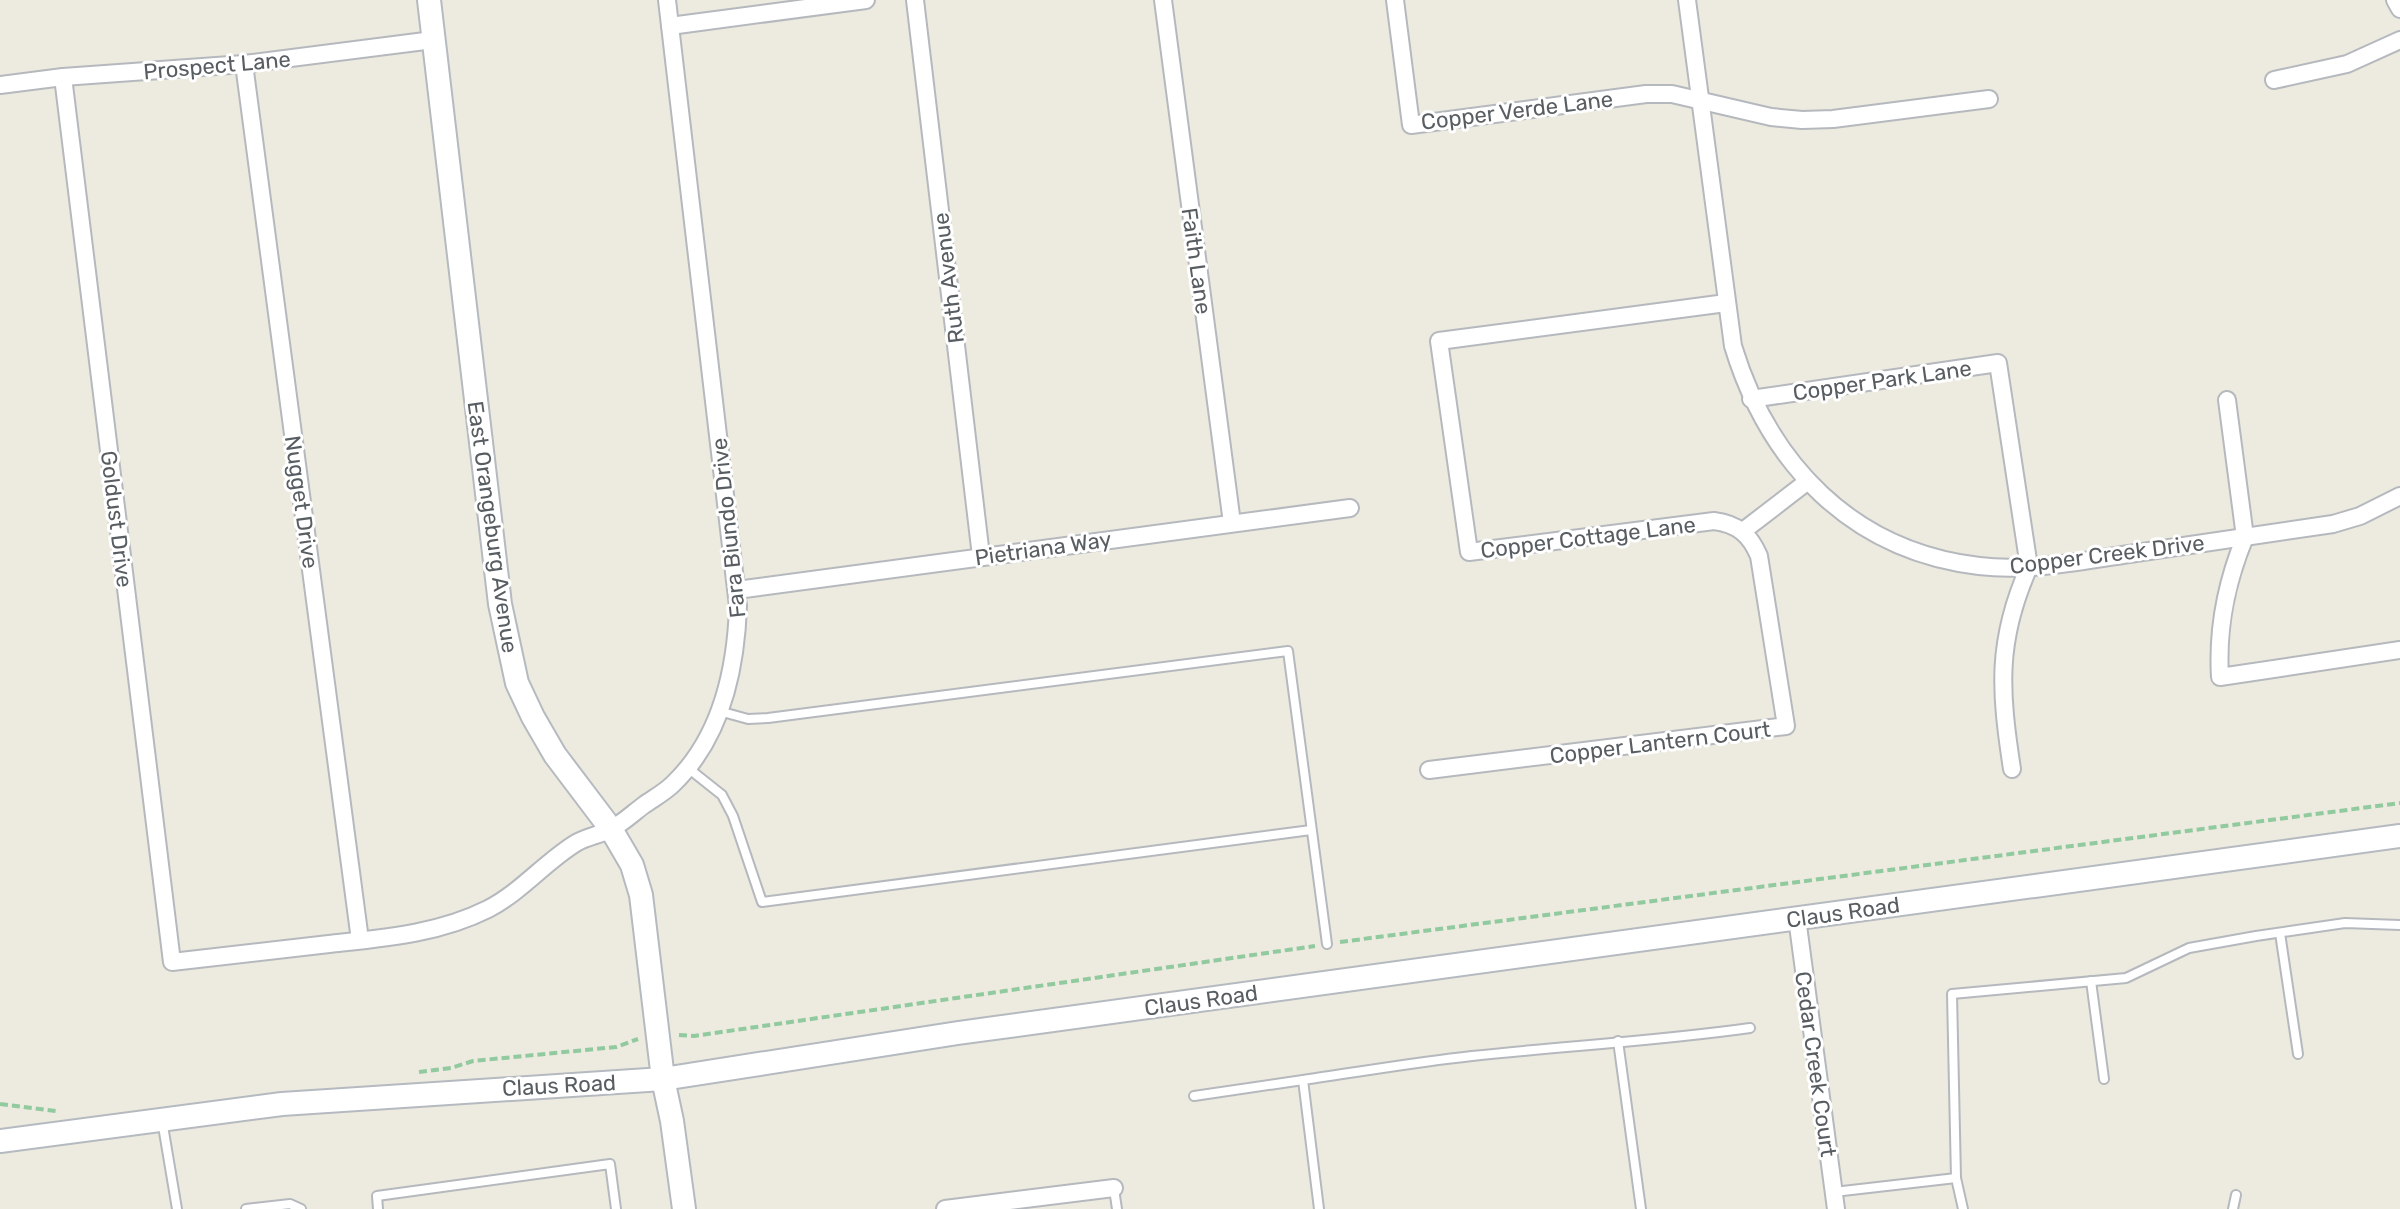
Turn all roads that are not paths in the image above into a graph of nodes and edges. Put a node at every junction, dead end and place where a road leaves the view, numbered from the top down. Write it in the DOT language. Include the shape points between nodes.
graph roads {
  1 [pos="429,0"];
  2 [pos="667,0"];
  3 [pos="866,0"];
  4 [pos="915,0"];
  5 [pos="1163,0"];
  6 [pos="1395,0"];
  7 [pos="1687,0"];
  8 [pos="2395,0"];
  9 [pos="2400,9"];
  10 [pos="670,26"];
  11 [pos="433,40"];
  12 [pos="2400,40"];
  13 [pos="244,64"];
  14 [pos="63,77"];
  15 [pos="2274,80"];
  16 [pos="0,85"];
  17 [pos="1700,99"];
  18 [pos="1989,99"];
  19 [pos="1726,303"];
  20 [pos="1751,399"];
  21 [pos="2227,400"];
  22 [pos="1808,481"];
  23 [pos="2400,496"];
  24 [pos="1350,508"];
  25 [pos="1232,523"];
  26 [pos="1743,531"];
  27 [pos="2245,537"];
  28 [pos="981,556"];
  29 [pos="2029,567"];
  30 [pos="737,590"];
  31 [pos="2400,650"];
  32 [pos="719,711"];
  33 [pos="688,768"];
  34 [pos="2012,769"];
  35 [pos="1429,770"];
  36 [pos="611,829"];
  37 [pos="1311,830"];
  38 [pos="2400,836"];
  39 [pos="1797,918"];
  40 [pos="2400,925"];
  41 [pos="2280,933"];
  42 [pos="360,940"];
  43 [pos="1327,944"];
  44 [pos="172,962"];
  45 [pos="2091,981"];
  46 [pos="1750,1028"];
  47 [pos="1618,1041"];
  48 [pos="2298,1054"];
  49 [pos="663,1079"];
  50 [pos="2104,1079"];
  51 [pos="1303,1080"];
  52 [pos="1194,1096"];
  53 [pos="162,1119"];
  54 [pos="0,1141"];
  55 [pos="1956,1178"];
  56 [pos="1114,1188"];
  57 [pos="1834,1192"];
  58 [pos="2236,1195"];
  59 [pos="177,1209"];
  60 [pos="246,1209"];
  61 [pos="301,1209"];
  62 [pos="378,1209"];
  63 [pos="616,1209"];
  64 [pos="684,1209"];
  65 [pos="945,1209"];
  66 [pos="1117,1209"];
  67 [pos="1319,1209"];
  68 [pos="1641,1209"];
  69 [pos="1836,1209"];
  70 [pos="1963,1209"];
  71 [pos="2233,1209"];
  1 -- 11 [label="main road, East Orangeburg Avenue"];
  2 -- 10 [label="street, Fara Biundo Drive"];
  3 -- 10 [label="street"];
  4 -- 28 [label="street, Ruth Avenue"];
  5 -- 25 [label="street, Faith Lane"];
  6 -- 17 [label="street, Copper Verde Lane" via="1411,125 1646,94"];
  7 -- 17 [label="street, Copper Creek Drive"];
  8 -- 9 [label="street"];
  10 -- 30 [label="street, Fara Biundo Drive"];
  11 -- 13 [label="street, Prospect Lane"];
  11 -- 36 [label="main road, East Orangeburg Avenue" via="507,644 533,717"];
  12 -- 15 [label="street" via="2347,64"];
  13 -- 14 [label="street, Prospect Lane"];
  13 -- 42 [label="street, Nugget Drive"];
  14 -- 16 [label="street, Prospect Lane"];
  14 -- 44 [label="street, Goldust Drive"];
  17 -- 18 [label="street" via="1802,120"];
  17 -- 19 [label="street, Copper Creek Drive"];
  19 -- 20 [label="street, Copper Creek Drive" via="1733,346"];
  19 -- 26 [label="street, Copper Cottage Lane" via="1439,341 1469,552 1714,521"];
  20 -- 22 [label="street, Copper Creek Drive" via="1769,433"];
  20 -- 29 [label="street, Copper Park Lane" via="1998,363"];
  21 -- 27 [label="street"];
  22 -- 26 [label="street"];
  22 -- 29 [label="street, Copper Creek Drive" via="1836,507 1896,543 1978,566"];
  23 -- 27 [label="street, Copper Creek Drive" via="2333,524"];
  24 -- 25 [label="street, Pietriana Way"];
  25 -- 28 [label="street, Pietriana Way"];
  26 -- 35 [label="street, Copper Lantern Court" via="1759,556 1786,726"];
  27 -- 29 [label="street, Copper Creek Drive"];
  27 -- 31 [label="street" via="2226,592 2220,677"];
  28 -- 30 [label="street, Pietriana Way"];
  29 -- 34 [label="street" via="2005,637 2002,671"];
  30 -- 32 [label="street, Fara Biundo Drive" via="737,641"];
  32 -- 33 [label="street, Fara Biundo Drive"];
  32 -- 37 [label="lane" via="768,718 1288,651"];
  33 -- 36 [label="street, Fara Biundo Drive"];
  33 -- 37 [label="lane" via="722,795 762,902"];
  36 -- 42 [label="street, Fara Biundo Drive" via="579,841 518,890 462,922"];
  36 -- 49 [label="main road, East Orangeburg Avenue" via="632,865 641,895"];
  37 -- 43 [label="lane"];
  38 -- 39 [label="main road, Claus Road"];
  39 -- 49 [label="main road, Claus Road" via="958,1033"];
  39 -- 57 [label="street, Cedar Creek Court"];
  40 -- 41 [label="lane" via="2345,923"];
  41 -- 45 [label="lane" via="2189,948 2126,978"];
  41 -- 48 [label="lane"];
  42 -- 44 [label="street, Fara Biundo Drive"];
  45 -- 50 [label="lane"];
  45 -- 55 [label="lane" via="1952,994"];
  46 -- 47 [label="lane" via="1649,1042"];
  47 -- 51 [label="lane"];
  47 -- 68 [label="lane"];
  49 -- 53 [label="main road, Claus Road" via="312,1101"];
  49 -- 64 [label="main road, East Orangeburg Avenue"];
  51 -- 52 [label="lane"];
  51 -- 67 [label="lane"];
  53 -- 54 [label="main road, Claus Road"];
  53 -- 59 [label="lane"];
  55 -- 57 [label="lane"];
  55 -- 70 [label="lane"];
  56 -- 65 [label="street"];
  56 -- 66 [label="lane"];
  57 -- 69 [label="street, Cedar Creek Court"];
  58 -- 71 [label="lane"];
  60 -- 61 [label="lane" via="290,1204"];
  62 -- 63 [label="lane" via="377,1196 610,1164"];
}
